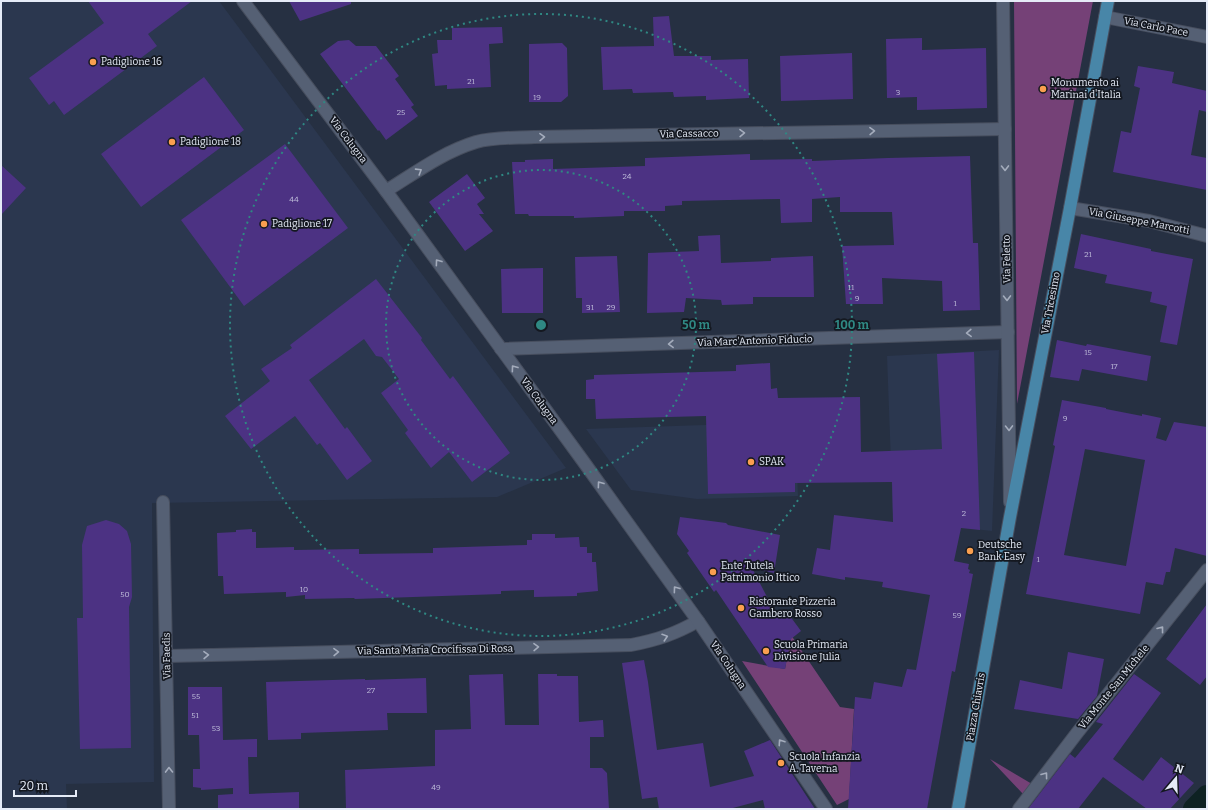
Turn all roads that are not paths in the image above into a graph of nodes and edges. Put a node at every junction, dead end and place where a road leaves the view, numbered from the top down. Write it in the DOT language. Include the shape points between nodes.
graph roads {
  1 [pos="243,1"];
  2 [pos="1003,1"];
  3 [pos="1108,1"];
  4 [pos="1105,17"];
  5 [pos="1207,37"];
  6 [pos="1005,129"];
  7 [pos="386,191"];
  8 [pos="1070,208"];
  9 [pos="1207,236"];
  10 [pos="1008,332"];
  11 [pos="501,349"];
  12 [pos="163,502"];
  13 [pos="1010,517"];
  14 [pos="1207,570"];
  15 [pos="994,606"];
  16 [pos="698,621"];
  17 [pos="167,656"];
  18 [pos="1020,807"];
  19 [pos="169,809"];
  20 [pos="826,809"];
  21 [pos="958,809"];
  1 -- 7 [label="street, Via Colugna"];
  2 -- 6 [label="street, Via Feletto"];
  3 -- 4 [label="main road, Via Tricesimo"];
  4 -- 5 [label="street, Via Carlo Pace"];
  4 -- 8 [label="main road, Via Tricesimo"];
  7 -- 6 [label="street, Via Cassacco, one-way" via="454,150 499,138"];
  6 -- 10 [label="street, Via Feletto, one-way"];
  11 -- 7 [label="street, Via Colugna, one-way"];
  8 -- 9 [label="street, Via Giuseppe Marcotti" via="1149,221"];
  8 -- 13 [label="main road, Via Tricesimo"];
  10 -- 11 [label="street, Via Marc'Antonio Fiducio, one-way"];
  10 -- 13 [label="street, Via Feletto, one-way"];
  16 -- 11 [label="street, Via Colugna, one-way"];
  12 -- 17 [label="street, Via Faedis"];
  13 -- 15 [label="main road, Via Tricesimo"];
  18 -- 14 [label="street, Via Monte San Michele, one-way"];
  15 -- 21 [label="main road, Piazza Chiavris"];
  17 -- 16 [label="street, Via Santa Maria Crocifissa Di Rosa, one-way" via="631,645 666,637"];
  20 -- 16 [label="street, Via Colugna, one-way"];
  19 -- 17 [label="street, Via Faedis, one-way"];
}
